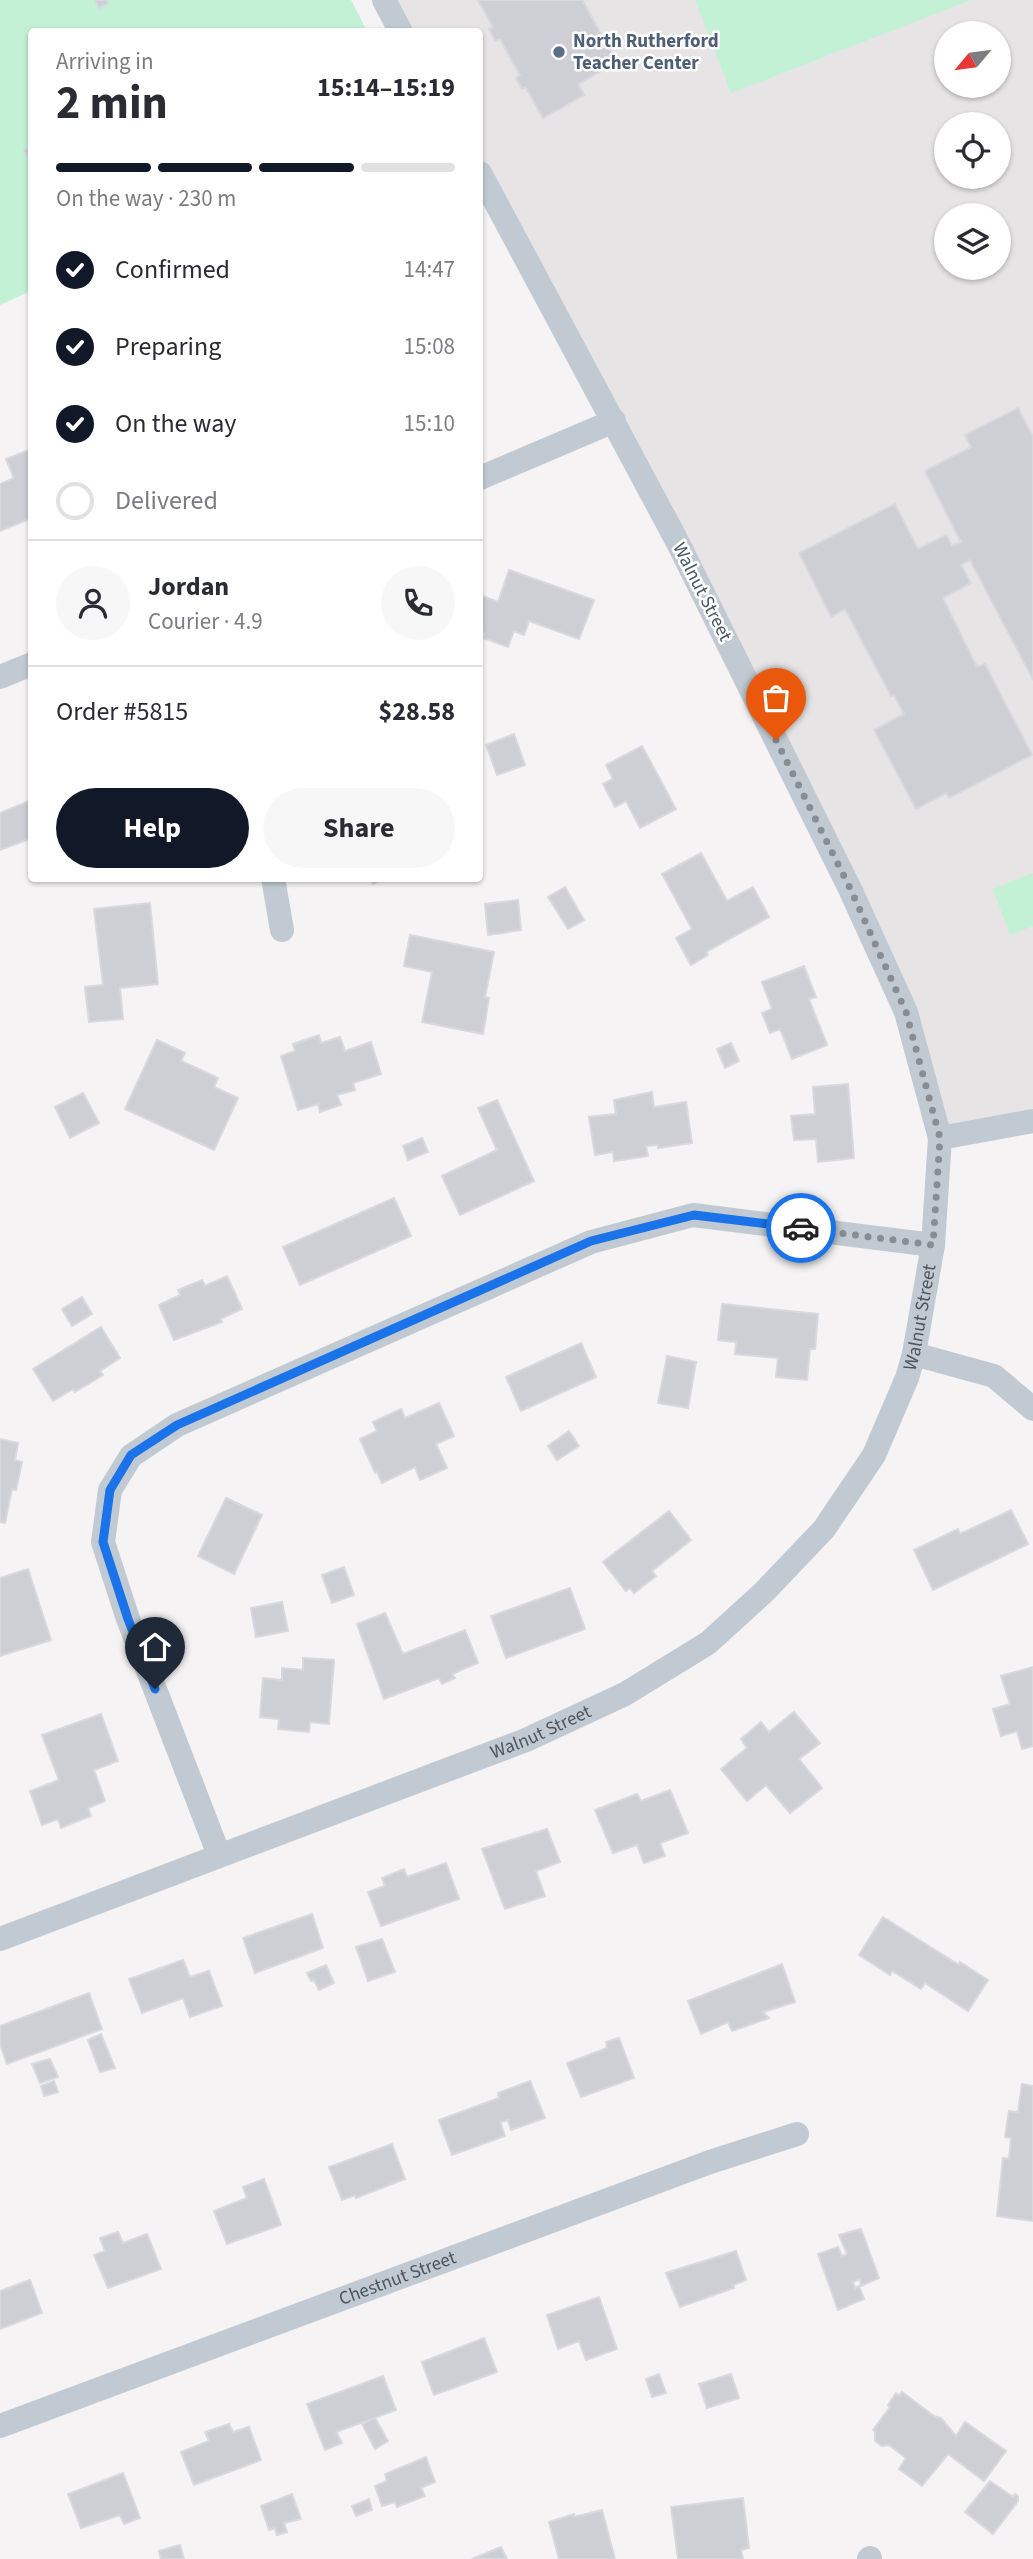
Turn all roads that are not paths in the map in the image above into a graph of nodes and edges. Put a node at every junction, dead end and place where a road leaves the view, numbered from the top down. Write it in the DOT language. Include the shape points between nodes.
graph roads {
  1 [pos="384,0"];
  2 [pos="399,28"];
  3 [pos="483,179"];
  4 [pos="614,421"];
  5 [pos="483,477"];
  6 [pos="28,666"];
  7 [pos="0,677"];
  8 [pos="274,882"];
  9 [pos="282,930"];
  10 [pos="1033,1121"];
  11 [pos="940,1138"];
  12 [pos="933,1245"];
  13 [pos="914,1354"];
  14 [pos="1033,1409"];
  15 [pos="219,1855"];
  16 [pos="0,1939"];
  17 [pos="797,2133"];
  18 [pos="0,2426"];
  1 -- 2 [label="street"];
  3 -- 4 [label="street, Walnut Street"];
  4 -- 5 [label="street"];
  4 -- 11 [label="street, Walnut Street" via="867,925 906,1012"];
  6 -- 7 [label="street"];
  8 -- 9 [label="street"];
  10 -- 11 [label="street"];
  11 -- 12 [label="street, Walnut Street"];
  12 -- 13 [label="street, Walnut Street"];
  12 -- 15 [label="street" via="694,1215 591,1241 177,1425 131,1455 110,1490 103,1542"];
  13 -- 14 [label="street" via="994,1376"];
  13 -- 15 [label="street, Walnut Street" via="874,1455 824,1529 708,1643 625,1694 526,1740"];
  15 -- 16 [label="street, Walnut Street"];
  17 -- 18 [label="street, Chestnut Street"];
}
